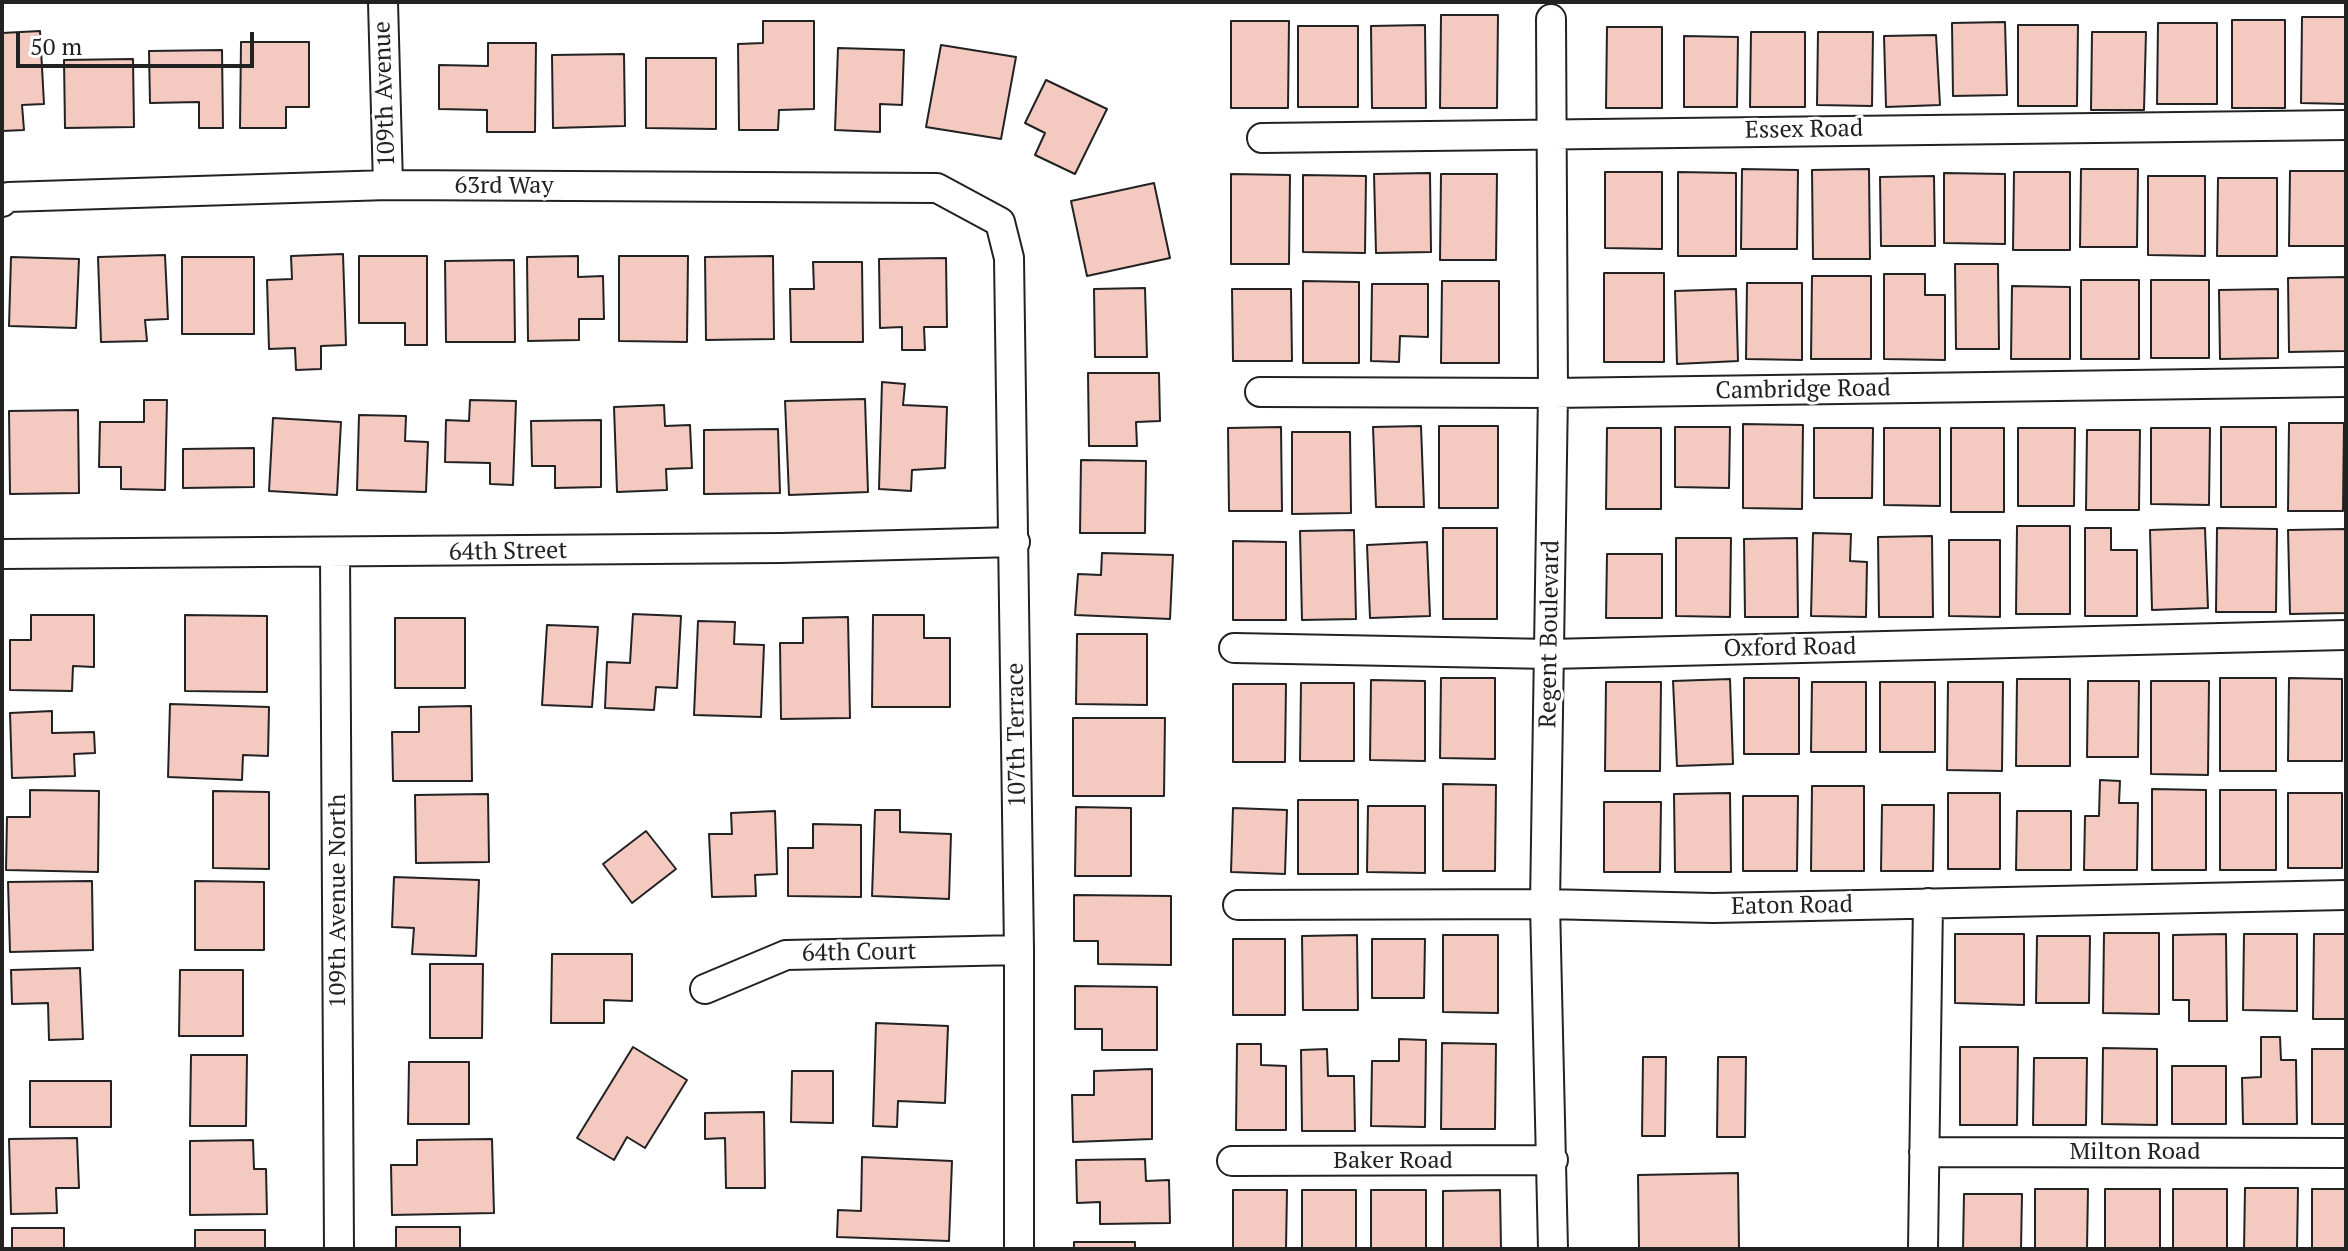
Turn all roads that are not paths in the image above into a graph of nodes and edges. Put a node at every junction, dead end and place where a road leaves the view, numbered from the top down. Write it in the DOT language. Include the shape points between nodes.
graph roads {
  1 [pos="383,2"];
  2 [pos="1551,19"];
  3 [pos="2346,125"];
  4 [pos="1553,132"];
  5 [pos="1262,138"];
  6 [pos="388,185"];
  7 [pos="2,202"];
  8 [pos="1000,222"];
  9 [pos="2346,382"];
  10 [pos="1260,392"];
  11 [pos="1553,393"];
  12 [pos="1015,542"];
  13 [pos="2,554"];
  14 [pos="335,554"];
  15 [pos="2346,635"];
  16 [pos="1234,648"];
  17 [pos="1550,654"];
  18 [pos="2346,895"];
  19 [pos="1928,903"];
  20 [pos="1545,904"];
  21 [pos="1238,905"];
  22 [pos="1019,950"];
  23 [pos="705,989"];
  24 [pos="1924,1152"];
  25 [pos="2346,1153"];
  26 [pos="1553,1160"];
  27 [pos="1232,1161"];
  28 [pos="339,1249"];
  29 [pos="1019,1249"];
  30 [pos="1553,1249"];
  31 [pos="1923,1249"];
  1 -- 6 [label="street, 109th Avenue"];
  2 -- 4 [label="street, Regent Boulevard"];
  3 -- 4 [label="street, Essex Road"];
  4 -- 5 [label="street, Essex Road"];
  4 -- 11 [label="street, Regent Boulevard"];
  6 -- 7 [label="street, 63rd Way" via="8,197"];
  6 -- 8 [label="street, 63rd Way" via="937,188"];
  8 -- 12 [label="street, 107th Terrace" via="1009,258"];
  9 -- 11 [label="street, Cambridge Road"];
  10 -- 11 [label="street, Cambridge Road"];
  11 -- 17 [label="street, Regent Boulevard"];
  12 -- 14 [label="street, 64th Street"];
  12 -- 22 [label="street, 107th Terrace"];
  13 -- 14 [label="street, 64th Street"];
  14 -- 28 [label="street, 109th Avenue North"];
  15 -- 17 [label="street, Oxford Road"];
  16 -- 17 [label="street, Oxford Road"];
  17 -- 20 [label="street, Regent Boulevard"];
  18 -- 19 [label="street, Eaton Road"];
  19 -- 20 [label="street, Eaton Road" via="1713,908"];
  19 -- 24 [label="street"];
  20 -- 21 [label="street, Eaton Road"];
  20 -- 26 [label="street, Regent Boulevard"];
  22 -- 23 [label="street, 64th Court" via="786,955"];
  22 -- 29 [label="street, 107th Terrace"];
  24 -- 25 [label="street, Milton Road"];
  24 -- 31 [label="street"];
  26 -- 27 [label="street, Baker Road"];
  26 -- 30 [label="street, Regent Boulevard"];
}
